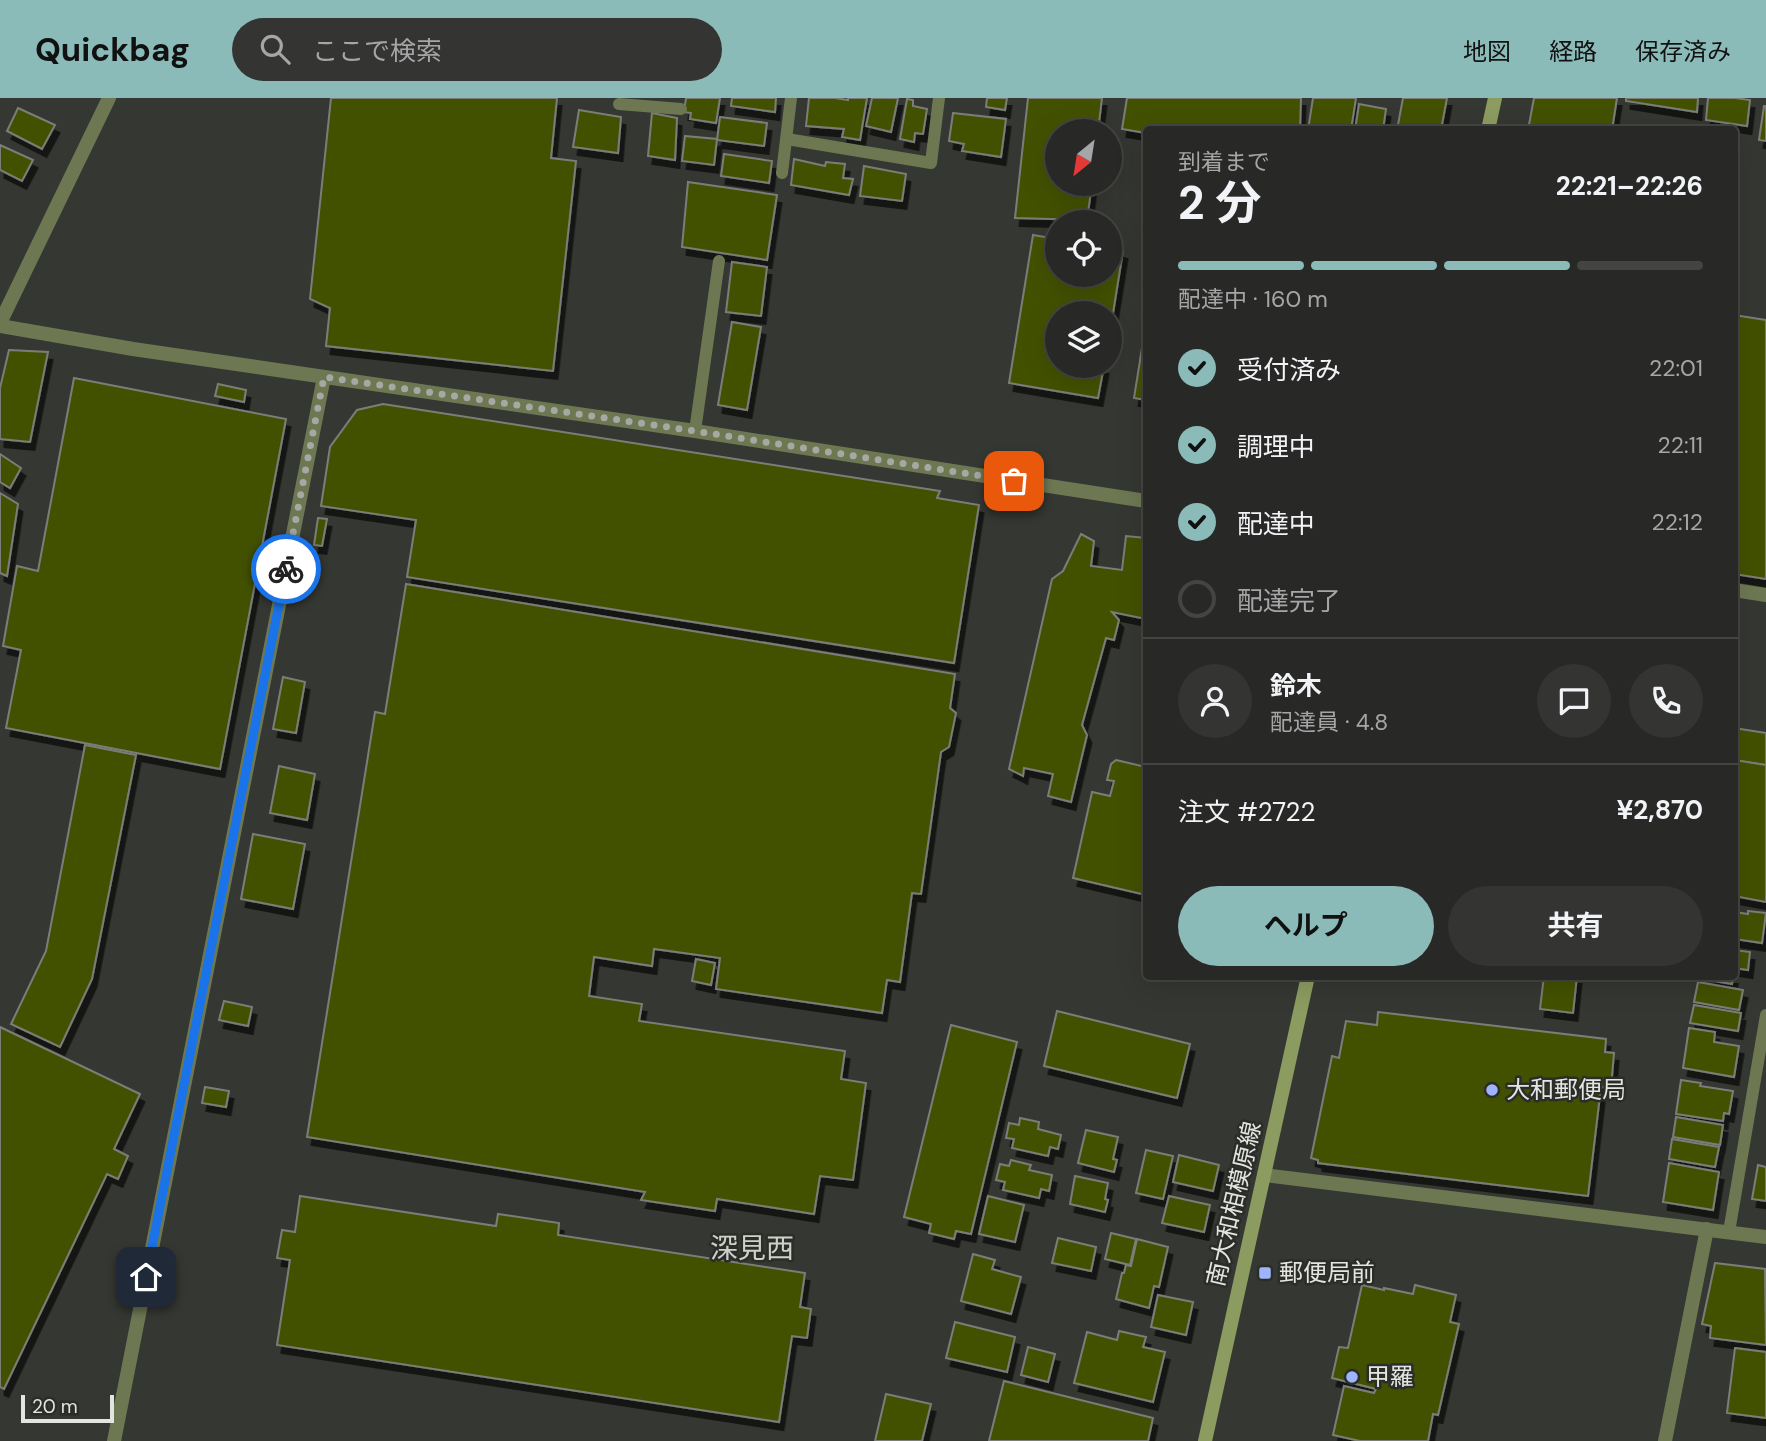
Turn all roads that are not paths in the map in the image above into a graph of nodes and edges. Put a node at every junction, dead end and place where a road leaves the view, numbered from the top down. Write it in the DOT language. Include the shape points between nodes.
graph roads {
  1 [pos="109,98"];
  2 [pos="792,98"];
  3 [pos="939,98"];
  4 [pos="1495,98"];
  5 [pos="652,102"];
  6 [pos="619,104"];
  7 [pos="681,109"];
  8 [pos="1489,126"];
  9 [pos="787,139"];
  10 [pos="782,173"];
  11 [pos="719,261"];
  12 [pos="0,324"];
  13 [pos="324,377"];
  14 [pos="695,431"];
  15 [pos="1143,501"];
  16 [pos="1738,591"];
  17 [pos="1766,595"];
  18 [pos="1307,980"];
  19 [pos="1766,1014"];
  20 [pos="1264,1175"];
  21 [pos="1707,1229"];
  22 [pos="1729,1232"];
  23 [pos="1766,1237"];
  24 [pos="114,1441"];
  25 [pos="1205,1441"];
  26 [pos="1665,1441"];
  1 -- 12 [label="street"];
  2 -- 9 [label="lane"];
  3 -- 9 [label="lane" via="931,163"];
  4 -- 8 [label="street"];
  5 -- 6 [label="lane"];
  5 -- 7 [label="lane"];
  9 -- 10 [label="lane"];
  11 -- 14 [label="lane"];
  12 -- 13 [label="street"];
  13 -- 14 [label="street"];
  13 -- 24 [label="street"];
  14 -- 15 [label="street"];
  16 -- 17 [label="street"];
  18 -- 20 [label="street, 南大和相模原線"];
  19 -- 22 [label="lane"];
  20 -- 21 [label="street"];
  20 -- 25 [label="street, 南大和相模原線"];
  21 -- 22 [label="street"];
  21 -- 26 [label="street"];
  22 -- 23 [label="street"];
}
